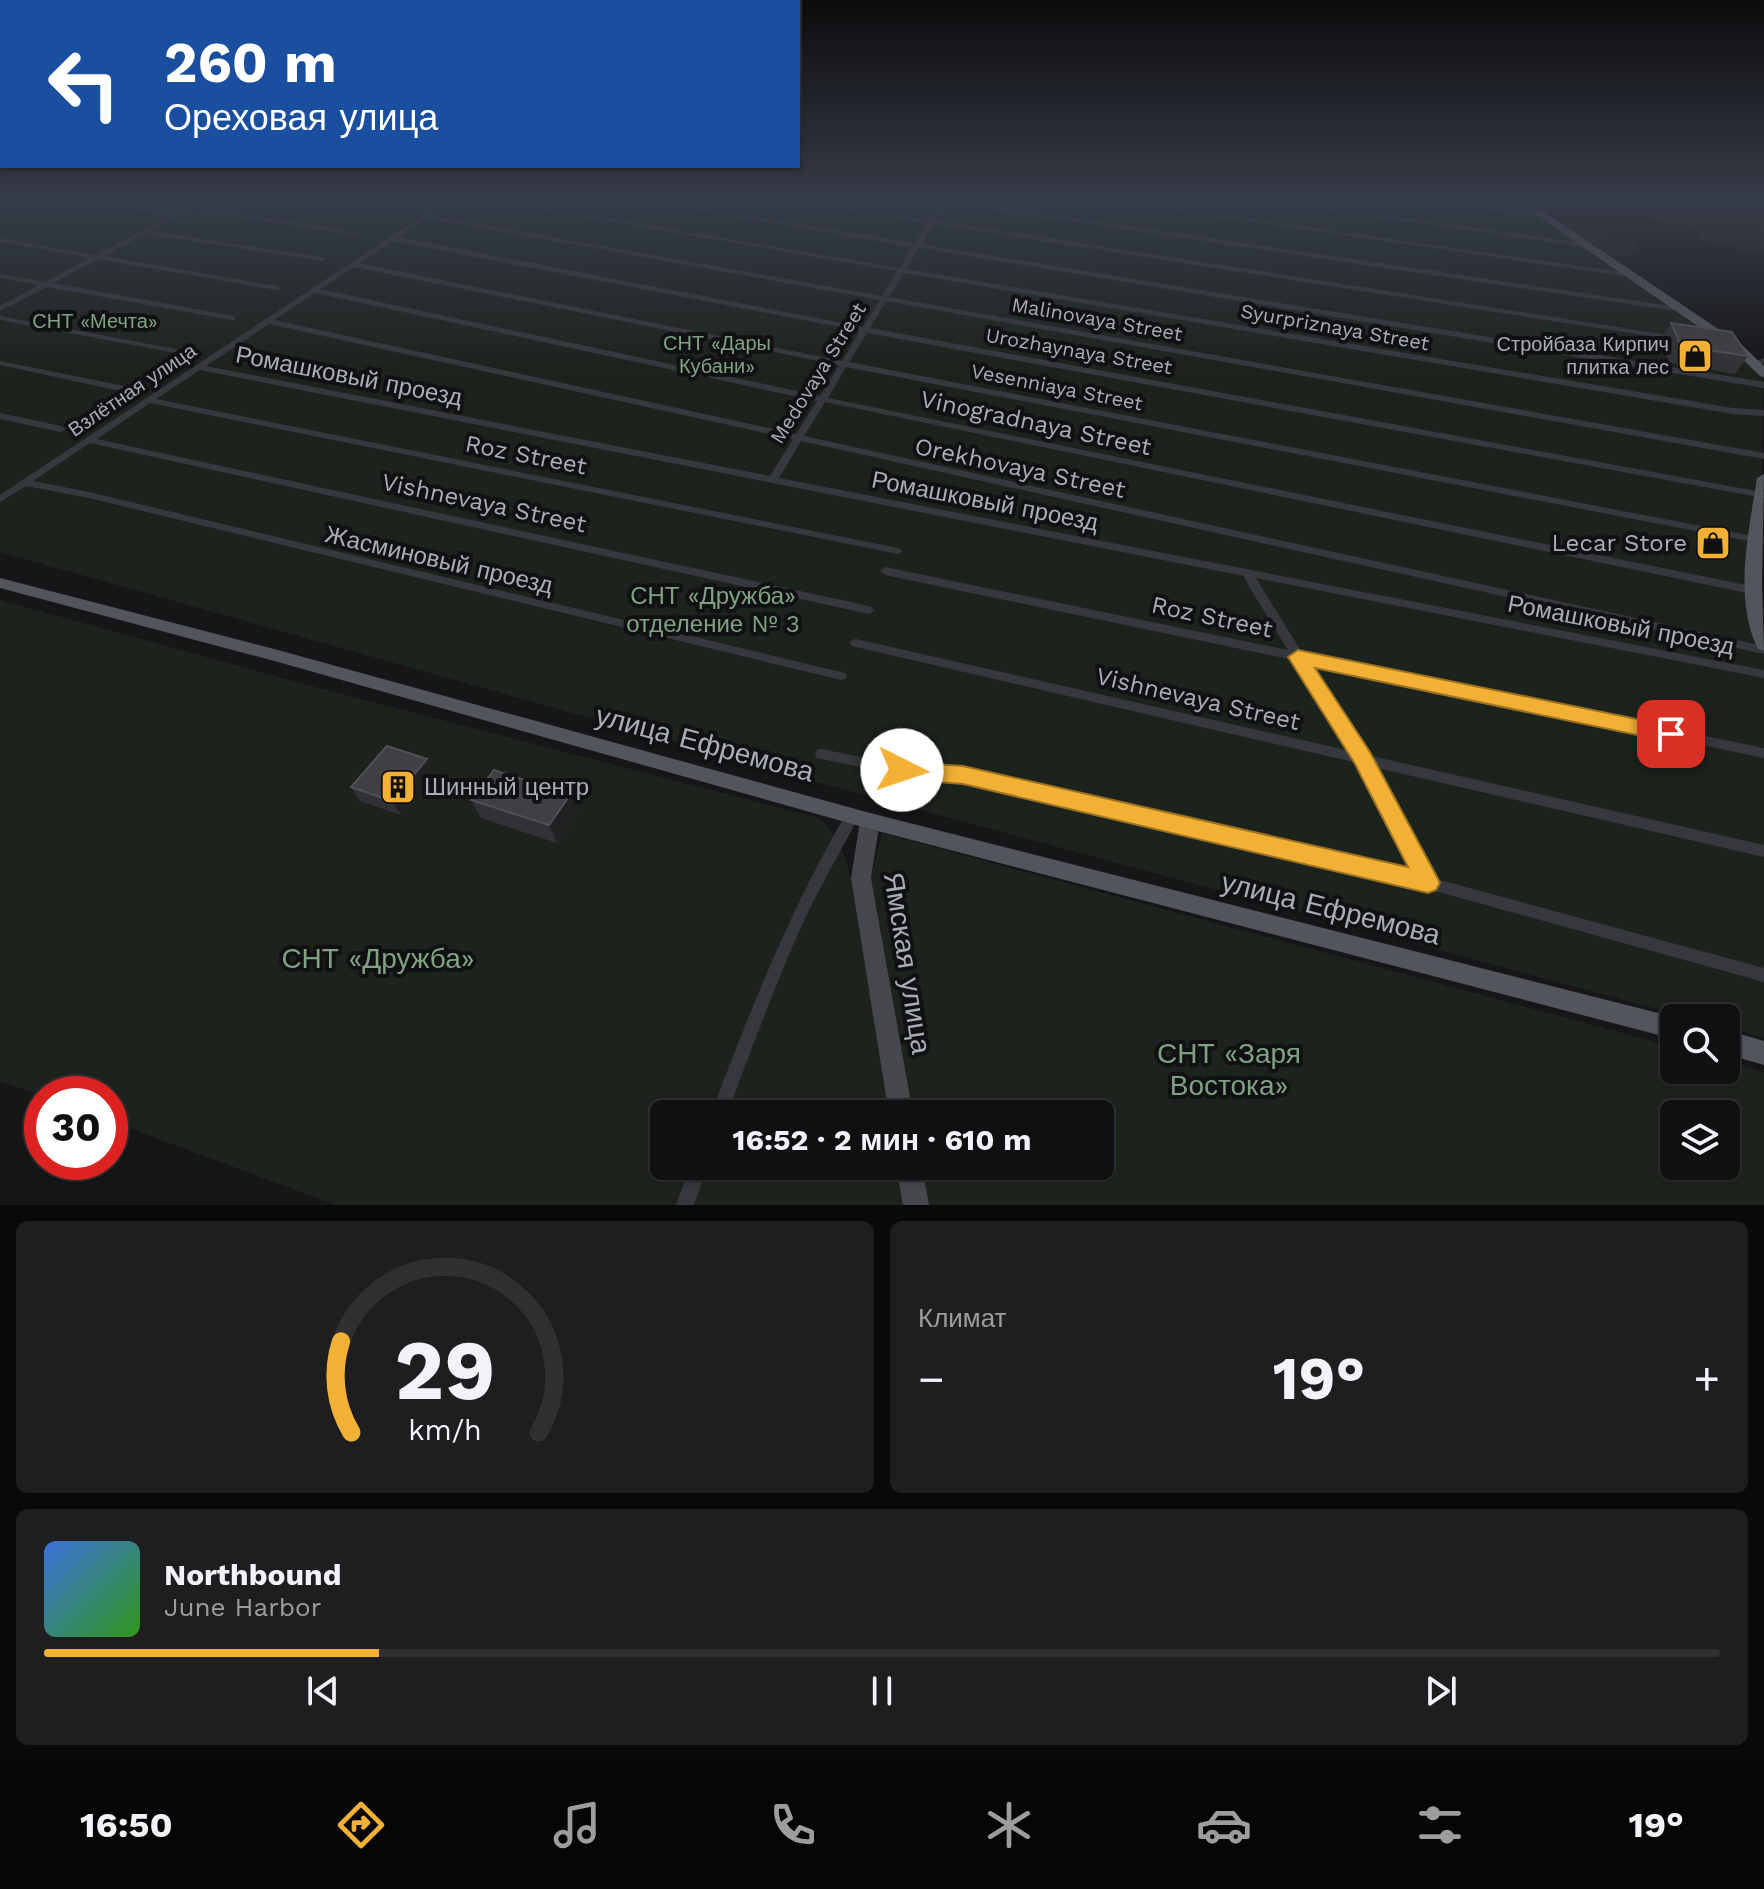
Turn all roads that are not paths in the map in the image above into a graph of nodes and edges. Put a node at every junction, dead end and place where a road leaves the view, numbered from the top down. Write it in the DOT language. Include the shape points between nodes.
graph roads {
  1 [pos="97,257"];
  2 [pos="98,257"];
  3 [pos="310,257"];
  4 [pos="361,257"];
  5 [pos="489,257"];
  6 [pos="651,257"];
  7 [pos="816,257"];
  8 [pos="910,257"];
  9 [pos="980,257"];
  10 [pos="1151,257"];
  11 [pos="1325,257"];
  12 [pos="1506,257"];
  13 [pos="1603,257"];
  14 [pos="322,259"];
  15 [pos="351,264"];
  16 [pos="901,272"];
  17 [pos="1630,275"];
  18 [pos="0,276"];
  19 [pos="46,284"];
  20 [pos="276,288"];
  21 [pos="313,290"];
  22 [pos="885,300"];
  23 [pos="0,309"];
  24 [pos="1682,310"];
  25 [pos="0,318"];
  26 [pos="232,318"];
  27 [pos="268,321"];
  28 [pos="865,330"];
  29 [pos="1691,341"];
  30 [pos="1707,343"];
  31 [pos="1738,348"];
  32 [pos="181,352"];
  33 [pos="1760,361"];
  34 [pos="0,363"];
  35 [pos="845,364"];
  36 [pos="199,367"];
  37 [pos="1764,373"];
  38 [pos="1764,385"];
  39 [pos="125,389"];
  40 [pos="822,399"];
  41 [pos="147,400"];
  42 [pos="1764,413"];
  43 [pos="0,416"];
  44 [pos="61,429"];
  45 [pos="89,440"];
  46 [pos="798,440"];
  47 [pos="1764,456"];
  48 [pos="1764,478"];
  49 [pos="772,481"];
  50 [pos="27,483"];
  51 [pos="1762,495"];
  52 [pos="0,499"];
  53 [pos="1758,540"];
  54 [pos="898,551"];
  55 [pos="885,571"];
  56 [pos="1248,572"];
  57 [pos="0,583"];
  58 [pos="1752,590"];
  59 [pos="869,610"];
  60 [pos="856,643"];
  61 [pos="1764,648"];
  62 [pos="1298,657"];
  63 [pos="1764,674"];
  64 [pos="841,676"];
  65 [pos="1764,753"];
  66 [pos="821,754"];
  67 [pos="1362,758"];
  68 [pos="861,818"];
  69 [pos="1764,851"];
  70 [pos="1428,883"];
  71 [pos="1764,975"];
  72 [pos="1660,1024"];
  73 [pos="1740,1046"];
  74 [pos="1764,1053"];
  75 [pos="725,1100"];
  76 [pos="899,1100"];
  77 [pos="694,1180"];
  78 [pos="912,1180"];
  79 [pos="685,1205"];
  80 [pos="916,1205"];
  1 -- 19 [label="street"];
  2 -- 20 [label="street"];
  3 -- 14 [label="street"];
  4 -- 15 [label="street, Взлётная улица"];
  5 -- 28 [label="street, Urozhaynaya Street"];
  6 -- 22 [label="street, Malinovaya Street"];
  7 -- 16 [label="street, Syurpriznaya Street"];
  8 -- 16 [label="street, Medovaya Street"];
  9 -- 38 [label="street"];
  10 -- 29 [label="street"];
  11 -- 24 [label="street"];
  12 -- 17 [label="street"];
  13 -- 17 [label="main road"];
  15 -- 21 [label="street, Взлётная улица"];
  15 -- 35 [label="street, Vesenniaya Street"];
  16 -- 22 [label="street, Medovaya Street"];
  16 -- 42 [label="street, Syurpriznaya Street"];
  17 -- 24 [label="main road"];
  18 -- 19 [label="street"];
  19 -- 23 [label="street"];
  19 -- 26 [label="street"];
  21 -- 27 [label="street, Взлётная улица"];
  21 -- 40 [label="street, Vinogradnaya Street"];
  22 -- 28 [label="street, Medovaya Street"];
  22 -- 47 [label="street, Malinovaya Street"];
  24 -- 31 [label="main road"];
  25 -- 32 [label="street"];
  27 -- 36 [label="street, Взлётная улица"];
  27 -- 46 [label="street, Orekhovaya Street"];
  28 -- 35 [label="street, Medovaya Street"];
  28 -- 51 [label="street, Urozhaynaya Street"];
  30 -- 31 [label="street"];
  31 -- 33 [label="main road"];
  33 -- 37 [label="main road"];
  34 -- 39 [label="street"];
  35 -- 40 [label="street, Medovaya Street"];
  35 -- 53 [label="street, Vesenniaya Street"];
  36 -- 41 [label="street, Взлётная улица"];
  36 -- 49 [label="street, Ромашковый проезд"];
  40 -- 46 [label="street, Medovaya Street"];
  40 -- 58 [label="street, Vinogradnaya Street"];
  41 -- 45 [label="street, Взлётная улица"];
  41 -- 54 [label="street, Roz Street"];
  43 -- 44 [label="street"];
  45 -- 50 [label="street, Взлётная улица"];
  45 -- 59 [label="street, Vishnevaya Street"];
  46 -- 49 [label="street, Medovaya Street"];
  46 -- 61 [label="street, Orekhovaya Street"];
  48 -- 51 [label="main road"];
  49 -- 56 [label="street, Ромашковый проезд"];
  50 -- 52 [label="street, Взлётная улица"];
  50 -- 64 [label="street, Жасминовый проезд"];
  51 -- 53 [label="main road"];
  53 -- 58 [label="main road"];
  55 -- 62 [label="street, Roz Street"];
  56 -- 62 [label="street"];
  56 -- 63 [label="street, Ромашковый проезд"];
  57 -- 68 [label="main road, улица Ефремова"];
  58 -- 61 [label="main road"];
  60 -- 67 [label="street, Vishnevaya Street"];
  62 -- 65 [label="street, Roz Street"];
  62 -- 67 [label="street"];
  66 -- 70 [label="street, улица Ефремова" via="963,775"];
  67 -- 69 [label="street, Vishnevaya Street"];
  67 -- 70 [label="street"];
  68 -- 72 [label="main road, улица Ефремова"];
  68 -- 75 [label="street" via="817,873 767,985"];
  68 -- 76 [label="street, Ямская улица" via="861,878"];
  70 -- 71 [label="street, улица Ефремова"];
  73 -- 74 [label="main road"];
  77 -- 79 [label="street"];
  78 -- 80 [label="street"];
}
